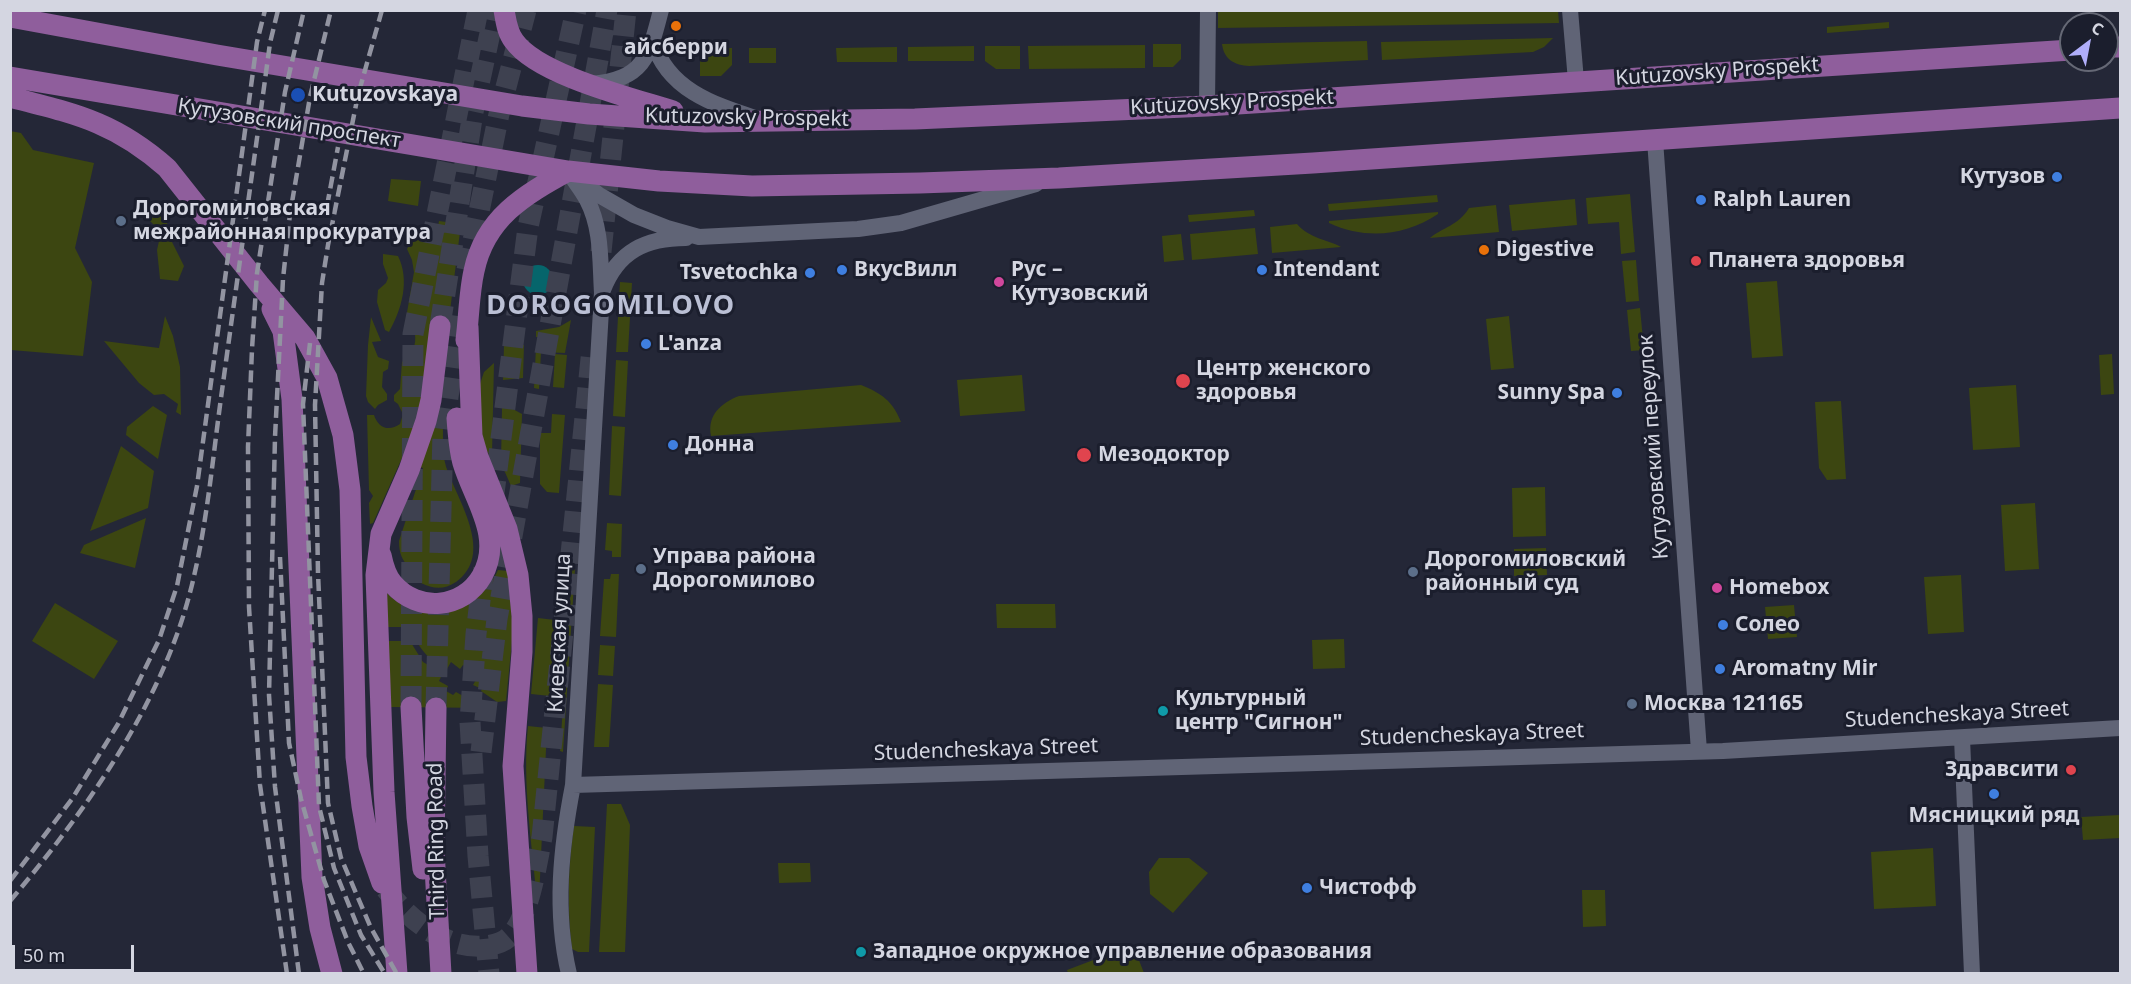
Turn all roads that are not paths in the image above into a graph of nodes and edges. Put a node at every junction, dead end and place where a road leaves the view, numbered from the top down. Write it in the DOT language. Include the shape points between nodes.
graph roads {
  1 [pos="504,10"];
  2 [pos="661,10"];
  3 [pos="1208,10"];
  4 [pos="1570,10"];
  5 [pos="10,17"];
  6 [pos="653,42"];
  7 [pos="2059,51"];
  8 [pos="10,77"];
  9 [pos="1576,81"];
  10 [pos="590,84"];
  11 [pos="10,97"];
  12 [pos="1207,106"];
  13 [pos="2121,108"];
  14 [pos="764,121"];
  15 [pos="705,122"];
  16 [pos="1655,140"];
  17 [pos="568,171"];
  18 [pos="1059,178"];
  19 [pos="699,237"];
  20 [pos="259,284"];
  21 [pos="602,293"];
  22 [pos="440,326"];
  23 [pos="468,327"];
  24 [pos="378,546"];
  25 [pos="411,707"];
  26 [pos="436,708"];
  27 [pos="2121,728"];
  28 [pos="1962,738"];
  29 [pos="1699,751"];
  30 [pos="573,785"];
  31 [pos="382,883"];
  32 [pos="440,970"];
  33 [pos="332,974"];
  34 [pos="397,974"];
  35 [pos="527,974"];
  36 [pos="569,974"];
  37 [pos="1972,974"];
  1 -- 10 [label="main road" via="506,25 524,53 540,64"];
  2 -- 6 [label="street"];
  3 -- 12 [label="street"];
  4 -- 9 [label="street"];
  5 -- 15 [label="main road, Kutuzovsky Prospekt" via="522,106"];
  6 -- 10 [label="street" via="639,66 609,82"];
  6 -- 14 [label="street" via="663,67 674,79 726,109"];
  7 -- 9 [label="main road, Kutuzovsky Prospekt"];
  8 -- 17 [label="main road, Кутузовский проспект"];
  9 -- 12 [label="main road, Kutuzovsky Prospekt"];
  10 -- 15 [label="main road"];
  11 -- 20 [label="main road" via="85,117 135,142 167,168"];
  12 -- 14 [label="main road, Kutuzovsky Prospekt" via="915,119"];
  13 -- 16 [label="main road"];
  14 -- 15 [label="main road, Kutuzovsky Prospekt"];
  16 -- 18 [label="main road"];
  16 -- 29 [label="street, Кутузовский переулок"];
  17 -- 18 [label="main road" via="752,186"];
  17 -- 19 [label="street" via="598,195 634,214"];
  17 -- 21 [label="street, Киевская улица" via="595,220"];
  17 -- 23 [label="main road" via="515,204 487,235 473,273"];
  18 -- 19 [label="street, Киевская улица" via="901,223 858,229"];
  19 -- 21 [label="street, Киевская улица" via="654,241 636,248 614,267"];
  20 -- 31 [label="main road" via="306,338 327,378 343,435 350,490 356,757 369,846"];
  20 -- 33 [label="main road" via="282,331 292,399 312,877"];
  21 -- 30 [label="street, Киевская улица"];
  22 -- 24 [label="main road" via="426,421"];
  23 -- 24 [label="main road" via="458,439 491,544 483,575 466,595 455,601 426,603 392,582"];
  23 -- 35 [label="main road" via="472,436 507,529 522,616 513,766"];
  24 -- 34 [label="main road" via="384,792"];
  25 -- 32 [label="main road" via="417,817 426,898"];
  26 -- 32 [label="main road, Third Ring Road" via="434,850"];
  27 -- 28 [label="street, Studencheskaya Street"];
  28 -- 29 [label="street, Studencheskaya Street"];
  28 -- 37 [label="street"];
  29 -- 30 [label="street, Studencheskaya Street"];
  30 -- 36 [label="street, Киевская улица" via="562,848 561,925"];
}
